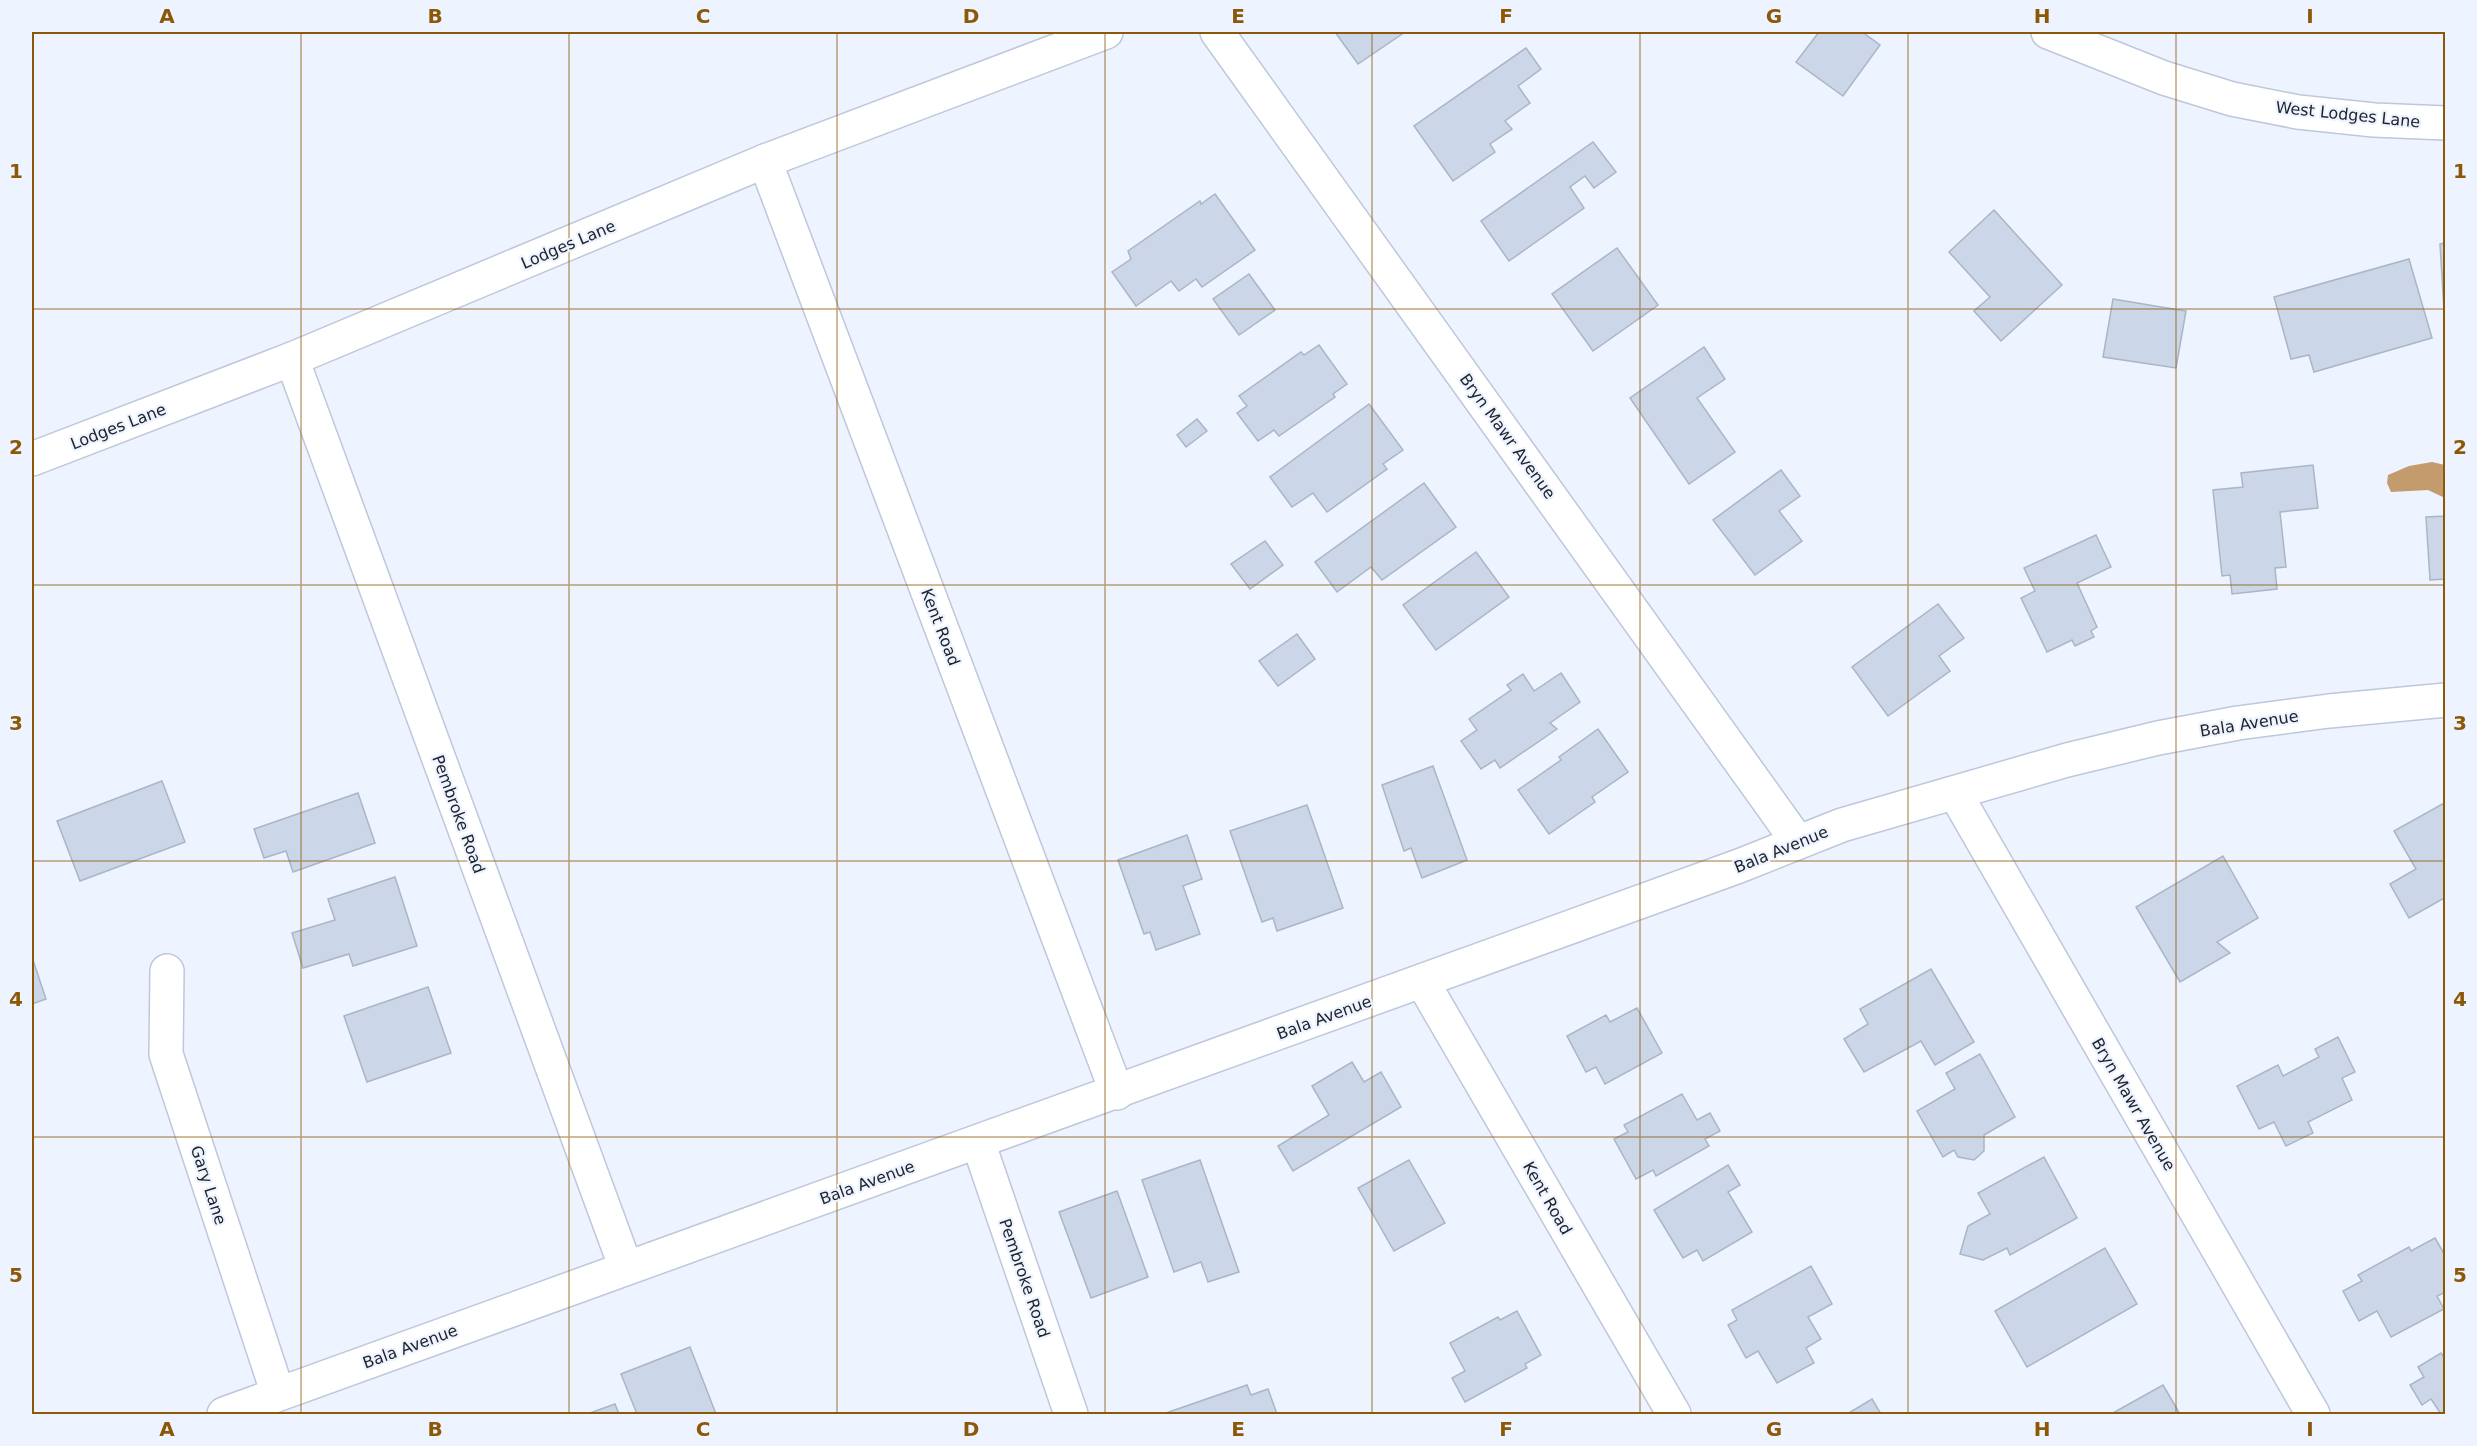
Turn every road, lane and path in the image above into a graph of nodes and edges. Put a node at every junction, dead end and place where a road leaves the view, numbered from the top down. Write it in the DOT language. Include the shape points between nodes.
graph roads {
  1 [pos="1106,32"];
  2 [pos="1217,32"];
  3 [pos="2048,32"];
  4 [pos="2445,123"];
  5 [pos="765,161"];
  6 [pos="292,359"];
  7 [pos="32,459"];
  8 [pos="2445,700"];
  9 [pos="1955,793"];
  10 [pos="1798,842"];
  11 [pos="167,971"];
  12 [pos="1422,981"];
  13 [pos="1116,1093"];
  14 [pos="978,1142"];
  15 [pos="626,1268"];
  16 [pos="278,1394"];
  17 [pos="224,1414"];
  18 [pos="1071,1414"];
  19 [pos="1674,1414"];
  20 [pos="2313,1414"];
  1 -- 5 [label="street, Lodges Lane"];
  2 -- 10 [label="street, Bryn Mawr Avenue"];
  3 -- 4 [label="street, West Lodges Lane" via="2164,78 2232,99 2309,114"];
  5 -- 6 [label="street, Lodges Lane"];
  5 -- 13 [label="street, Kent Road"];
  6 -- 7 [label="street, Lodges Lane"];
  6 -- 15 [label="street, Pembroke Road"];
  8 -- 9 [label="street, Bala Avenue" via="2329,711 2181,733 2067,760"];
  9 -- 10 [label="street, Bala Avenue" via="1842,825"];
  9 -- 20 [label="street, Bryn Mawr Avenue"];
  10 -- 12 [label="street, Bala Avenue"];
  11 -- 16 [label="street, Gary Lane" via="166,1054"];
  12 -- 13 [label="street, Bala Avenue"];
  12 -- 19 [label="street, Kent Road"];
  13 -- 14 [label="street, Bala Avenue"];
  14 -- 15 [label="street, Bala Avenue"];
  14 -- 18 [label="street, Pembroke Road"];
  15 -- 16 [label="street, Bala Avenue"];
  16 -- 17 [label="street, Bala Avenue"];
}
